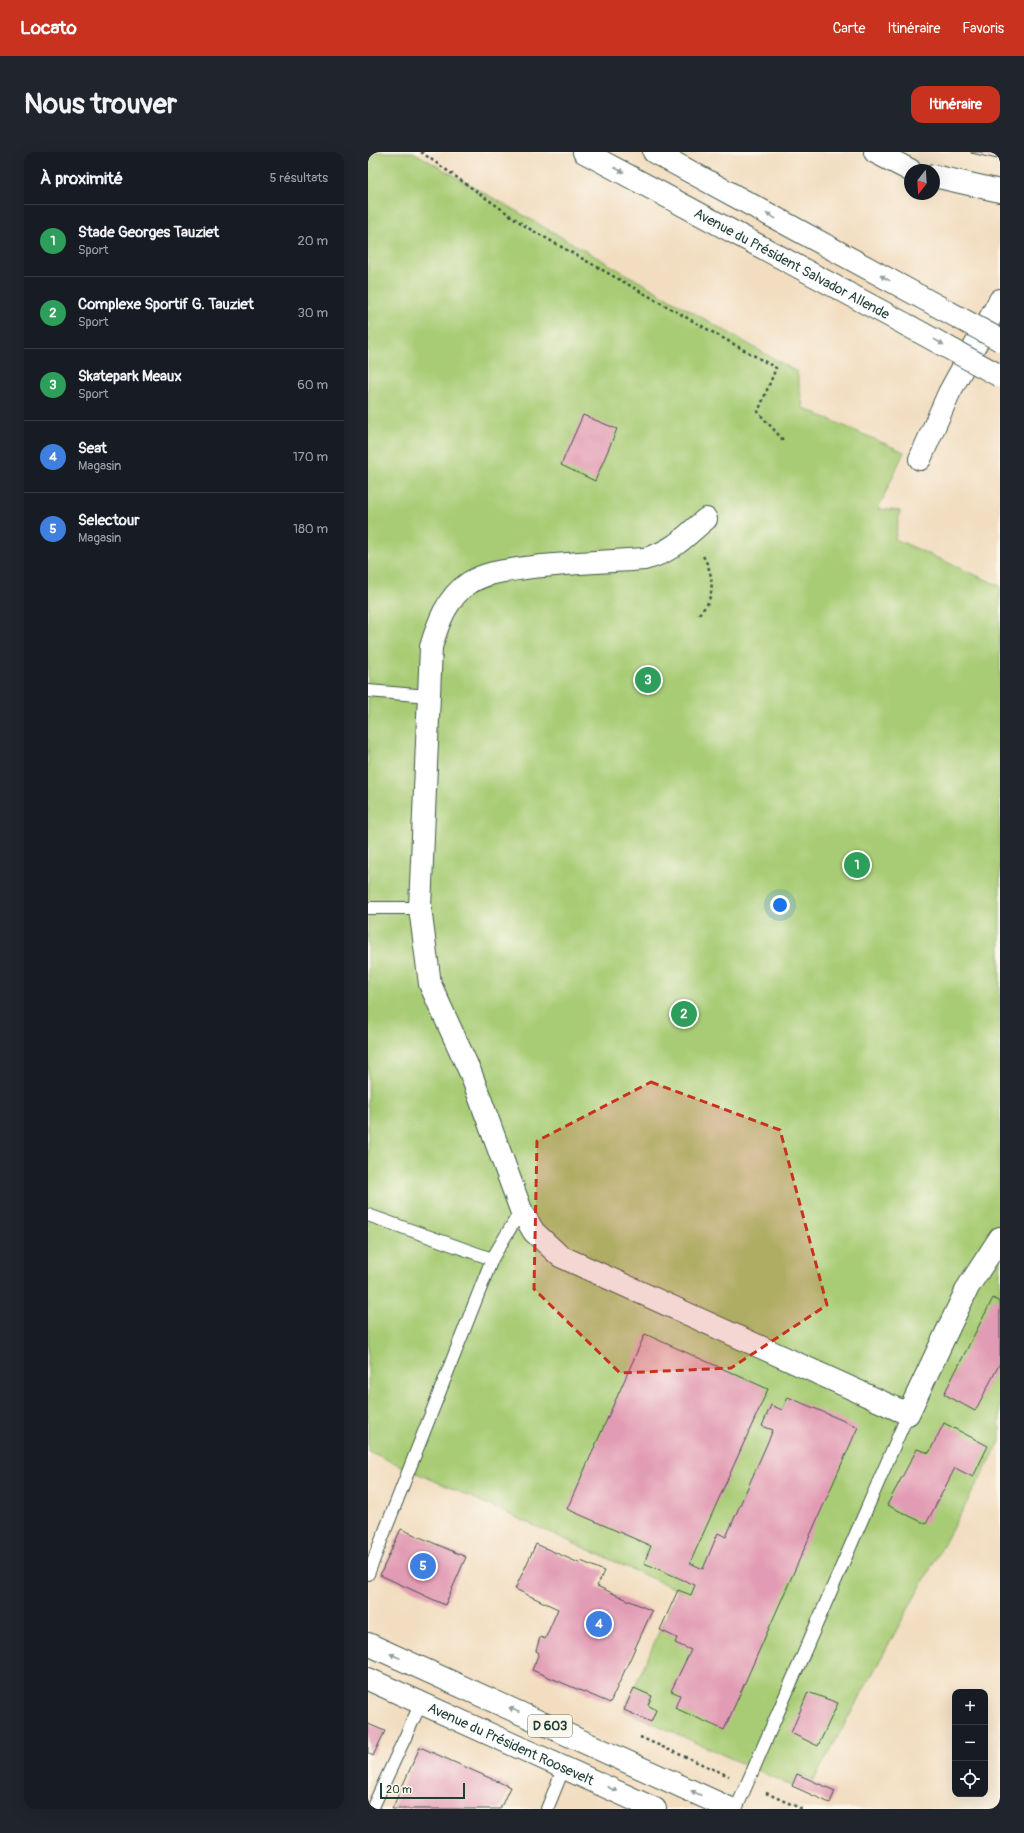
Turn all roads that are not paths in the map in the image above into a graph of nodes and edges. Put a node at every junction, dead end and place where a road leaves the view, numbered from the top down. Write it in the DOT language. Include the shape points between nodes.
graph roads {
  1 [pos="584,152"];
  2 [pos="654,152"];
  3 [pos="875,152"];
  4 [pos="904,167"];
  5 [pos="940,177"];
  6 [pos="1000,191"];
  7 [pos="1000,300"];
  8 [pos="1000,340"];
  9 [pos="1000,376"];
  10 [pos="920,459"];
  11 [pos="706,519"];
  12 [pos="368,691"];
  13 [pos="429,696"];
  14 [pos="368,908"];
  15 [pos="420,908"];
  16 [pos="521,1210"];
  17 [pos="368,1215"];
  18 [pos="1000,1238"];
  19 [pos="492,1259"];
  20 [pos="908,1414"];
  21 [pos="368,1574"];
  22 [pos="368,1644"];
  23 [pos="368,1679"];
  24 [pos="421,1703"];
  25 [pos="564,1767"];
  26 [pos="372,1809"];
  27 [pos="547,1809"];
  28 [pos="655,1809"];
  29 [pos="731,1809"];
  30 [pos="736,1809"];
  1 -- 9 [label="street, Avenue du Président Salvador Allende, one-way, bridge"];
  8 -- 2 [label="street, one-way, bridge"];
  3 -- 4 [label="street"];
  5 -- 6 [label="street"];
  7 -- 10 [label="street" via="949,393"];
  11 -- 13 [label="street" via="670,550 644,559 544,566 489,573 468,583 453,598 440,619 431,647"];
  12 -- 13 [label="lane"];
  13 -- 15 [label="street"];
  14 -- 15 [label="lane"];
  15 -- 16 [label="street" via="430,984 471,1074"];
  16 -- 19 [label="lane"];
  16 -- 20 [label="street" via="534,1232 560,1256"];
  17 -- 19 [label="lane"];
  18 -- 20 [label="street" via="968,1287"];
  19 -- 21 [label="lane"];
  20 -- 30 [label="lane"];
  29 -- 22 [label="street, D 603, one-way"];
  23 -- 24 [label="street, Avenue du Président Roosevelt / D 603"];
  24 -- 25 [label="street, Avenue du Président Roosevelt / D 603"];
  24 -- 26 [label="lane"];
  25 -- 27 [label="lane"];
  25 -- 28 [label="street, Avenue du Président Roosevelt / D 603, one-way"];
}
